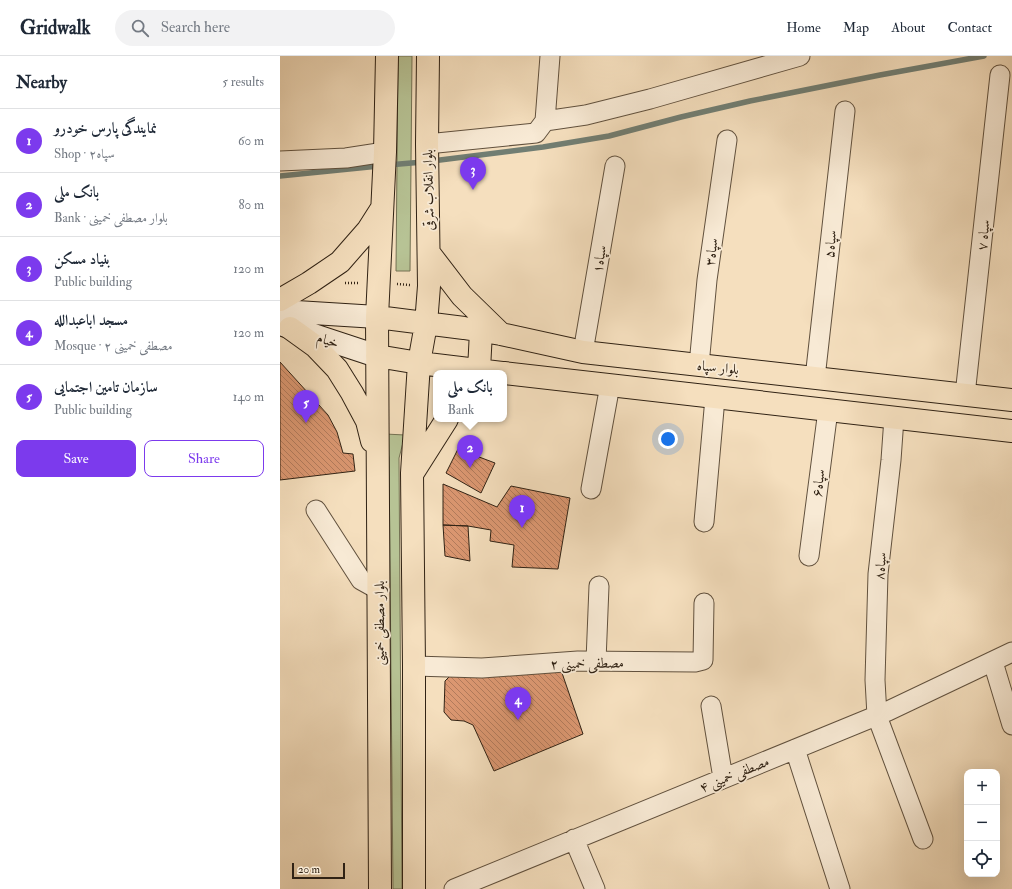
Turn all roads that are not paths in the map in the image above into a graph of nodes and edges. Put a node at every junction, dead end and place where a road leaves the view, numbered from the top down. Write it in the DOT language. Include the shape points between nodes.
graph roads {
  1 [pos="387,56"];
  2 [pos="428,56"];
  3 [pos="550,56"];
  4 [pos="800,56"];
  5 [pos="1000,75"];
  6 [pos="845,111"];
  7 [pos="545,121"];
  8 [pos="727,140"];
  9 [pos="427,144"];
  10 [pos="385,152"];
  11 [pos="280,162"];
  12 [pos="615,166"];
  13 [pos="382,207"];
  14 [pos="429,253"];
  15 [pos="280,300"];
  16 [pos="317,313"];
  17 [pos="377,316"];
  18 [pos="282,323"];
  19 [pos="426,324"];
  20 [pos="491,332"];
  21 [pos="315,336"];
  22 [pos="583,352"];
  23 [pos="377,356"];
  24 [pos="419,363"];
  25 [pos="699,365"];
  26 [pos="478,370"];
  27 [pos="507,374"];
  28 [pos="815,378"];
  29 [pos="610,386"];
  30 [pos="965,394"];
  31 [pos="715,398"];
  32 [pos="1012,400"];
  33 [pos="828,410"];
  34 [pos="894,418"];
  35 [pos="445,422"];
  36 [pos="1012,431"];
  37 [pos="378,469"];
  38 [pos="412,473"];
  39 [pos="591,489"];
  40 [pos="316,510"];
  41 [pos="704,522"];
  42 [pos="809,556"];
  43 [pos="599,586"];
  44 [pos="379,590"];
  45 [pos="704,603"];
  46 [pos="1012,652"];
  47 [pos="596,661"];
  48 [pos="993,662"];
  49 [pos="414,666"];
  50 [pos="711,706"];
  51 [pos="877,716"];
  52 [pos="1012,725"];
  53 [pos="795,749"];
  54 [pos="723,778"];
  55 [pos="574,839"];
  56 [pos="923,839"];
  57 [pos="380,889"];
  58 [pos="414,889"];
  59 [pos="454,889"];
  60 [pos="595,889"];
  61 [pos="840,889"];
  1 -- 10 [label="main road"];
  2 -- 9 [label="main road, بلوار انقلاب شرقی"];
  3 -- 7 [label="street"];
  4 -- 7 [label="street" via="650,99 586,115"];
  5 -- 30 [label="street, سپاه ۷"];
  6 -- 28 [label="street, سپاه۵"];
  7 -- 9 [label="street" via="536,132"];
  8 -- 25 [label="street, سپاه۳" via="707,280"];
  9 -- 14 [label="main road, بلوار انقلاب شرقی"];
  10 -- 11 [label="street" via="346,158"];
  10 -- 13 [label="main road"];
  12 -- 22 [label="street, سپاه۱"];
  13 -- 15 [label="main road" via="368,230 340,262"];
  13 -- 17 [label="main road"];
  14 -- 19 [label="main road, بلوار انقلاب شرقی"];
  14 -- 20 [label="main road"];
  16 -- 17 [label="main road, خیام"];
  16 -- 18 [label="main road, خیام"];
  16 -- 21 [label="main road"];
  17 -- 19 [label="main road, بلوار سپاه"];
  17 -- 23 [label="main road, بلوار مصطفی خمینی"];
  18 -- 21 [label="main road, خیام"];
  18 -- 37 [label="main road" via="315,346 352,392 367,421"];
  19 -- 20 [label="main road, بلوار سپاه"];
  19 -- 24 [label="main road, بلوار انقلاب شرقی"];
  20 -- 22 [label="main road, بلوار سپاه"];
  20 -- 26 [label="main road"];
  21 -- 23 [label="main road, خیام"];
  22 -- 25 [label="main road, بلوار سپاه"];
  23 -- 24 [label="main road"];
  23 -- 37 [label="main road, بلوار مصطفی خمینی"];
  24 -- 26 [label="main road"];
  24 -- 38 [label="main road"];
  25 -- 28 [label="main road, بلوار سپاه"];
  27 -- 29 [label="main road"];
  28 -- 30 [label="main road, بلوار سپاه"];
  29 -- 31 [label="main road"];
  29 -- 39 [label="street"];
  30 -- 32 [label="main road, بلوار سپاه"];
  31 -- 33 [label="main road"];
  31 -- 41 [label="street"];
  33 -- 34 [label="main road"];
  33 -- 42 [label="street, سپاه۶"];
  34 -- 36 [label="main road"];
  34 -- 51 [label="street, سپاه۸" via="878,574 875,680"];
  35 -- 38 [label="main road"];
  37 -- 44 [label="main road, بلوار مصطفی خمینی"];
  38 -- 49 [label="main road"];
  40 -- 44 [label="street" via="361,580"];
  43 -- 47 [label="street"];
  44 -- 57 [label="main road, بلوار مصطفی خمینی"];
  45 -- 47 [label="street, مصطفی خمینی ۲" via="703,660"];
  46 -- 48 [label="street, مصطفی خمینی ۴"];
  47 -- 49 [label="street, مصطفی خمینی ۲" via="482,668"];
  48 -- 51 [label="street, مصطفی خمینی ۴"];
  48 -- 52 [label="street"];
  49 -- 58 [label="main road"];
  50 -- 54 [label="street"];
  51 -- 53 [label="street, مصطفی خمینی ۴"];
  51 -- 56 [label="street, سپاه۸"];
  53 -- 54 [label="street, مصطفی خمینی ۴"];
  53 -- 61 [label="street"];
  54 -- 55 [label="street, مصطفی خمینی ۴"];
  55 -- 59 [label="street, مصطفی خمینی ۴"];
  55 -- 60 [label="street"];
}
